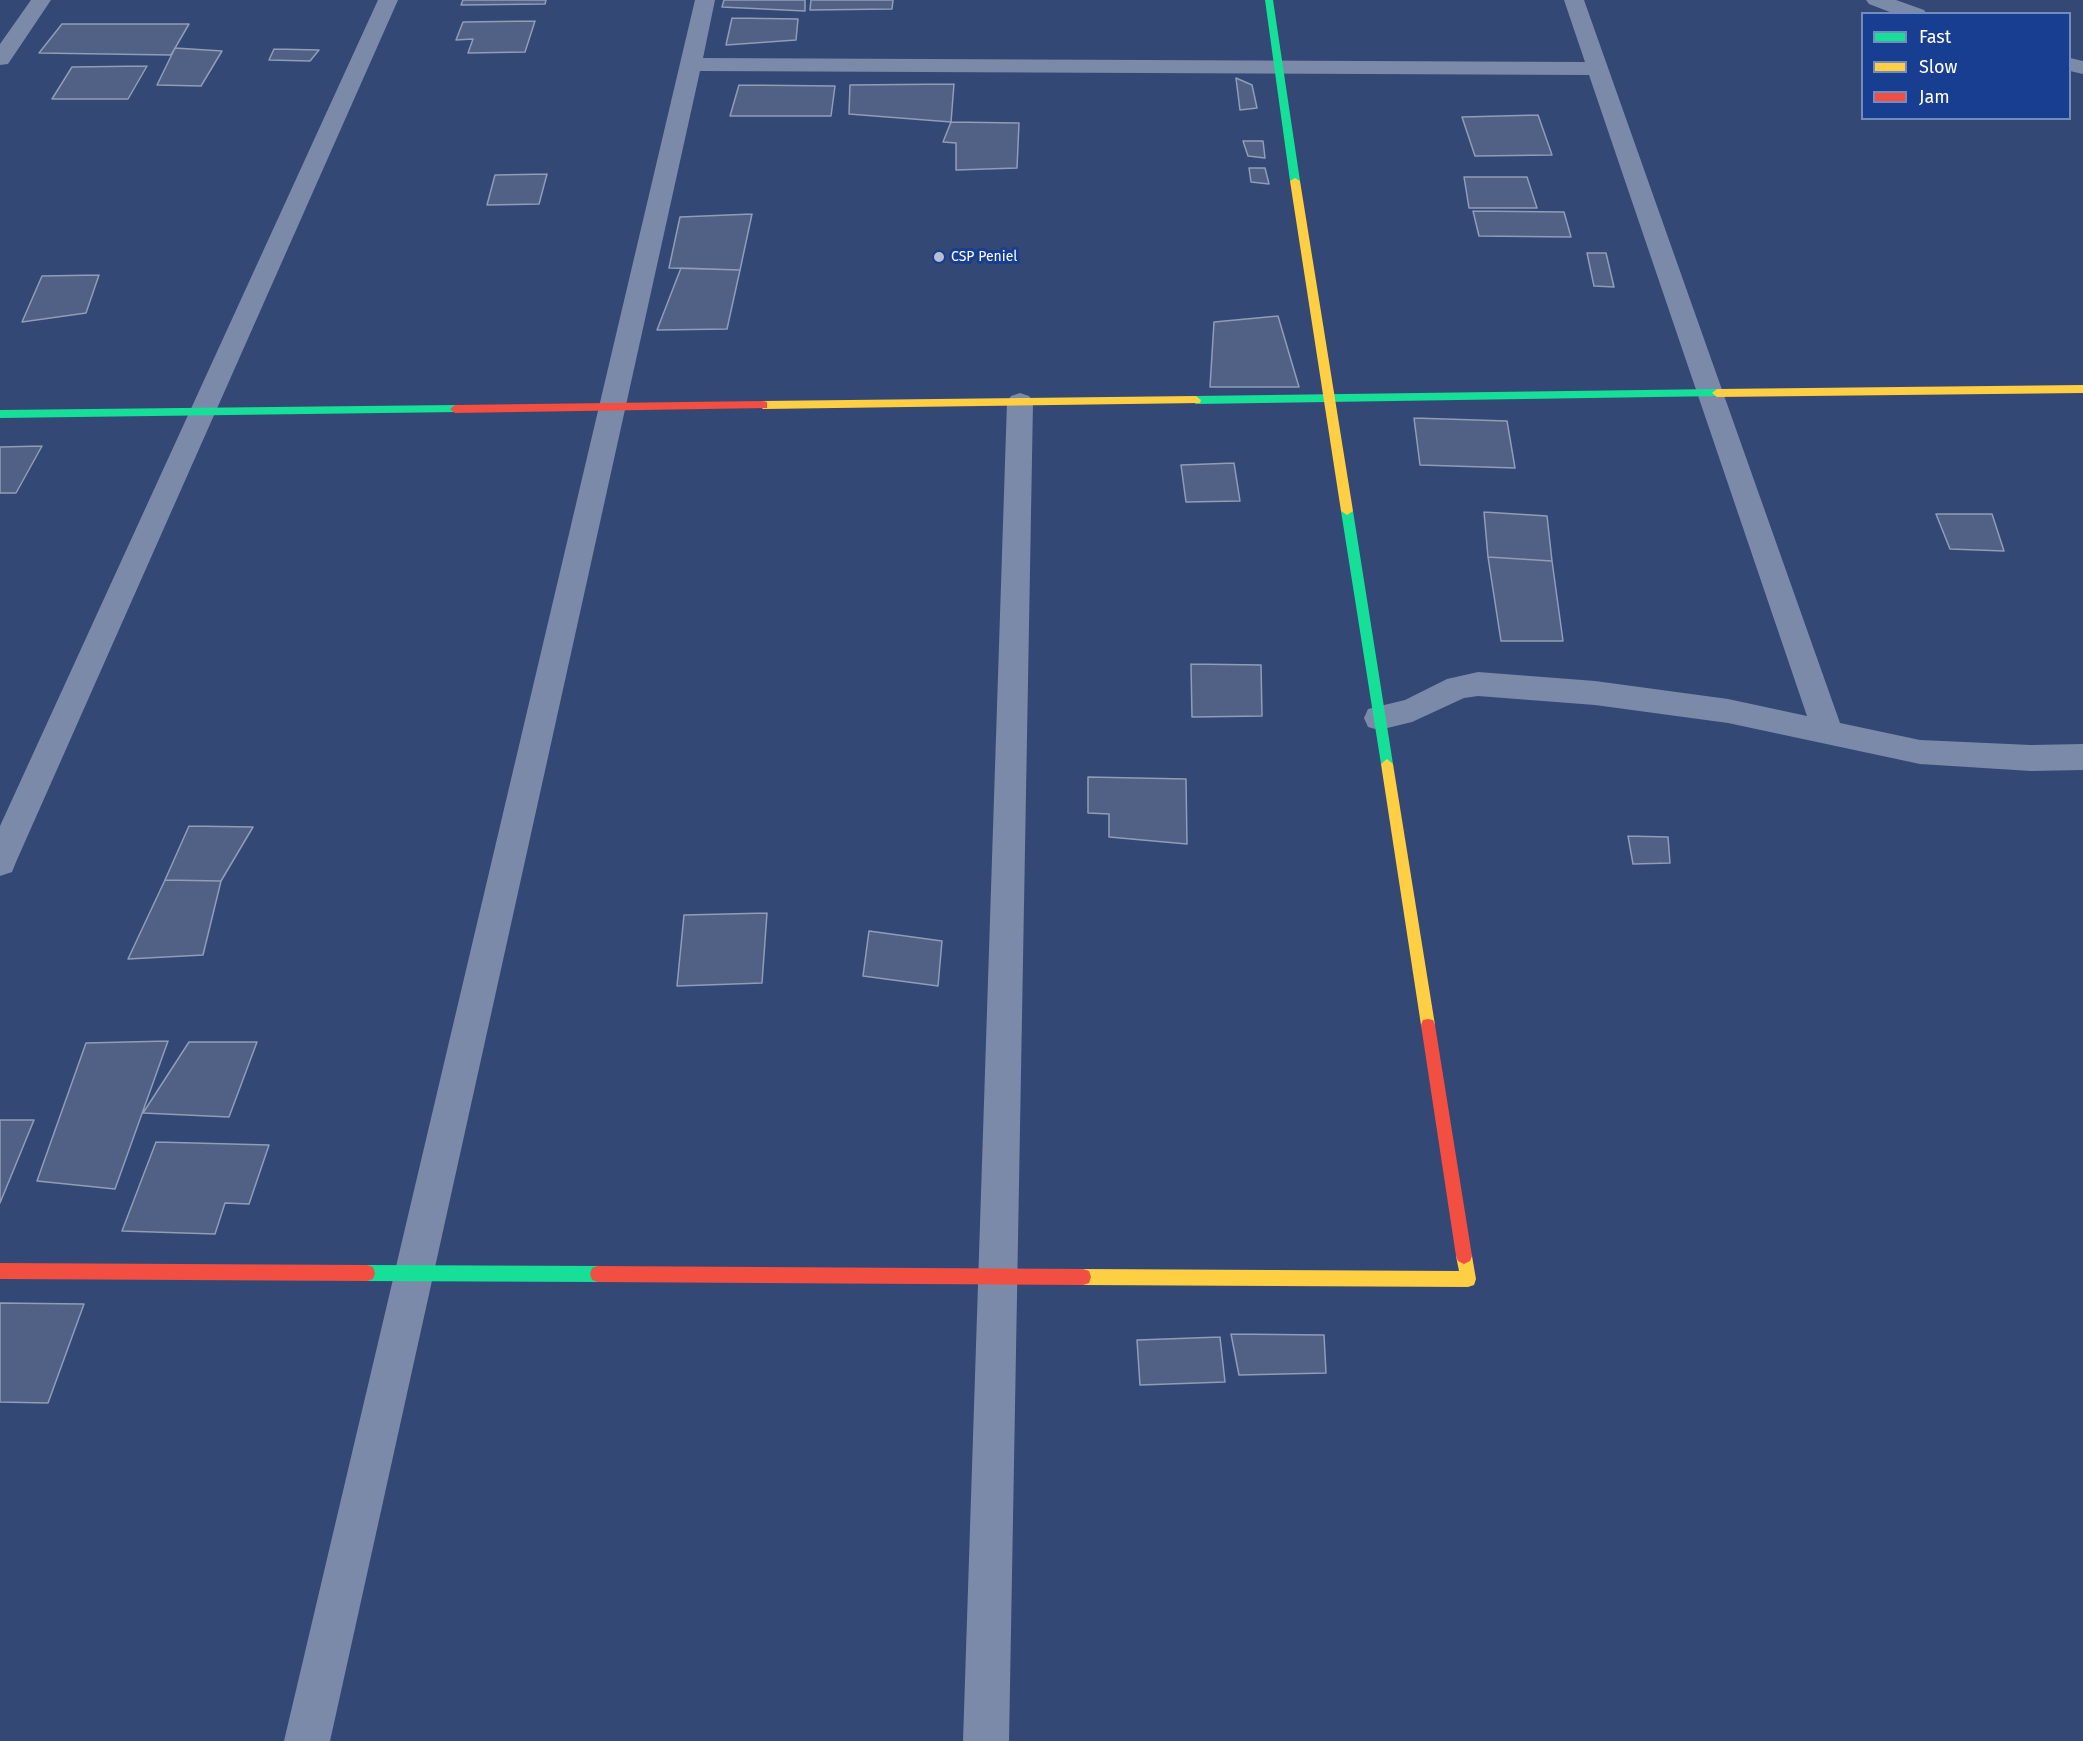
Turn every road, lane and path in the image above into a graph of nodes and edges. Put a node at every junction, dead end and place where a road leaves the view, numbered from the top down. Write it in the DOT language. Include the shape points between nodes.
graph roads {
  1 [pos="41,0"];
  2 [pos="388,0"];
  3 [pos="705,0"];
  4 [pos="1269,0"];
  5 [pos="1574,0"];
  6 [pos="1876,0"];
  7 [pos="1911,12"];
  8 [pos="0,59"];
  9 [pos="691,64"];
  10 [pos="1277,67"];
  11 [pos="1598,69"];
  12 [pos="2083,389"];
  13 [pos="1710,393"];
  14 [pos="1329,398"];
  15 [pos="1020,402"];
  16 [pos="612,407"];
  17 [pos="203,412"];
  18 [pos="0,414"];
  19 [pos="1379,718"];
  20 [pos="1828,733"];
  21 [pos="2083,757"];
  22 [pos="0,862"];
  23 [pos="0,1271"];
  24 [pos="415,1273"];
  25 [pos="998,1276"];
  26 [pos="307,1741"];
  27 [pos="986,1741"];
  1 -- 8 [label="street"];
  2 -- 17 [label="street"];
  3 -- 9 [label="street"];
  4 -- 10 [label="street"];
  5 -- 11 [label="street"];
  6 -- 7 [label="street"];
  9 -- 10 [label="street"];
  9 -- 16 [label="street"];
  10 -- 11 [label="street"];
  10 -- 14 [label="street"];
  11 -- 13 [label="street"];
  12 -- 13 [label="street"];
  13 -- 14 [label="street"];
  13 -- 20 [label="street"];
  14 -- 15 [label="street"];
  14 -- 19 [label="street"];
  15 -- 16 [label="street"];
  15 -- 25 [label="street"];
  16 -- 17 [label="street"];
  16 -- 24 [label="street"];
  17 -- 18 [label="street"];
  17 -- 22 [label="street"];
  19 -- 20 [label="street" via="1412,710 1458,687 1478,684 1639,698 1728,711"];
  19 -- 25 [label="street" via="1468,1279"];
  20 -- 21 [label="street" via="1920,752"];
  23 -- 24 [label="street"];
  24 -- 25 [label="street"];
  24 -- 26 [label="street"];
  25 -- 27 [label="street"];
}
